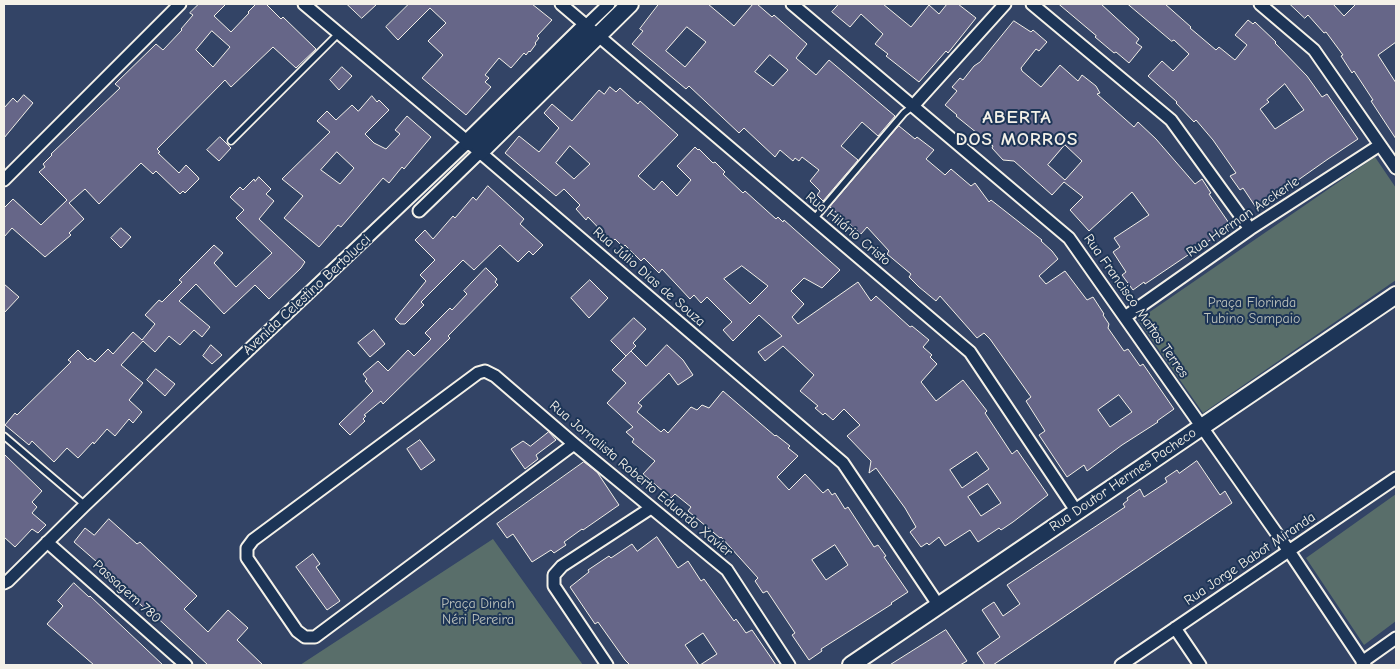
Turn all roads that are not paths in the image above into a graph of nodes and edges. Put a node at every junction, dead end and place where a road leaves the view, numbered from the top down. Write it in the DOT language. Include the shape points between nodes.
graph roads {
  1 [pos="180,4"];
  2 [pos="304,4"];
  3 [pos="561,4"];
  4 [pos="609,4"];
  5 [pos="630,4"];
  6 [pos="792,4"];
  7 [pos="1005,4"];
  8 [pos="1032,4"];
  9 [pos="1260,4"];
  10 [pos="592,31"];
  11 [pos="339,33"];
  12 [pos="913,106"];
  13 [pos="231,140"];
  14 [pos="1380,144"];
  15 [pos="474,147"];
  16 [pos="1396,168"];
  17 [pos="4,180"];
  18 [pos="419,211"];
  19 [pos="813,220"];
  20 [pos="1250,229"];
  21 [pos="1396,295"];
  22 [pos="1125,316"];
  23 [pos="1203,426"];
  24 [pos="4,436"];
  25 [pos="574,444"];
  26 [pos="1396,478"];
  27 [pos="85,505"];
  28 [pos="651,508"];
  29 [pos="1077,512"];
  30 [pos="48,542"];
  31 [pos="1289,551"];
  32 [pos="4,583"];
  33 [pos="939,606"];
  34 [pos="1175,628"];
  35 [pos="1396,638"];
  36 [pos="1364,663"];
  37 [pos="186,665"];
  38 [pos="607,665"];
  39 [pos="789,665"];
  40 [pos="851,665"];
  41 [pos="1121,665"];
  42 [pos="1200,665"];
  1 -- 17 [label="street"];
  2 -- 11 [label="street, Rua Júlio Dias de Souza"];
  3 -- 10 [label="street, Rua Hilário Cristo"];
  4 -- 10 [label="street, Avenida Celestino Bertolucci"];
  5 -- 10 [label="street, Avenida Celestino Bertolucci"];
  6 -- 12 [label="street, Rua Francisco Mattos Terres"];
  7 -- 12 [label="street"];
  8 -- 20 [label="street" via="1171,120"];
  9 -- 14 [label="street" via="1314,50"];
  10 -- 15 [label="street, Avenida Celestino Bertolucci"];
  10 -- 19 [label="street, Rua Hilário Cristo"];
  11 -- 13 [label="lane"];
  11 -- 15 [label="street, Rua Júlio Dias de Souza"];
  12 -- 19 [label="lane"];
  12 -- 22 [label="street, Rua Francisco Mattos Terres" via="1069,238"];
  14 -- 16 [label="street"];
  14 -- 20 [label="street, Rua Herman Aeckerle"];
  15 -- 18 [label="street, Avenida Celestino Bertolucci"];
  15 -- 27 [label="street, Avenida Celestino Bertolucci"];
  15 -- 33 [label="street, Rua Júlio Dias de Souza" via="843,463"];
  19 -- 29 [label="street, Rua Hilário Cristo" via="970,352"];
  20 -- 22 [label="street, Rua Herman Aeckerle"];
  21 -- 23 [label="street, Rua Doutor Hermes Pacheco"];
  22 -- 23 [label="street, Rua Francisco Mattos Terres"];
  23 -- 29 [label="street, Rua Doutor Hermes Pacheco"];
  23 -- 31 [label="street, Rua Francisco Mattos Terres"];
  24 -- 27 [label="lane"];
  25 -- 25 [label="street, Rua Jornalista Roberto Eduardo Xavier" via="495,376 485,371 478,373 253,540 247,548 247,558 297,631 305,637 315,637"];
  25 -- 28 [label="street, Rua Jornalista Roberto Eduardo Xavier"];
  26 -- 31 [label="street, Rua Jorge Babot Miranda"];
  27 -- 30 [label="street, Avenida Celestino Bertolucci"];
  28 -- 38 [label="street" via="562,566 554,575 554,586"];
  28 -- 39 [label="street, Rua Jornalista Roberto Eduardo Xavier" via="727,570"];
  29 -- 33 [label="street, Rua Doutor Hermes Pacheco"];
  30 -- 32 [label="street, Avenida Celestino Bertolucci"];
  30 -- 37 [label="street, Passagem 780"];
  31 -- 34 [label="street, Rua Jorge Babot Miranda"];
  31 -- 36 [label="street, Rua Francisco Mattos Terres"];
  33 -- 40 [label="street, Rua Doutor Hermes Pacheco"];
  34 -- 41 [label="street, Rua Jorge Babot Miranda"];
  34 -- 42 [label="street"];
  35 -- 36 [label="street"];
}
